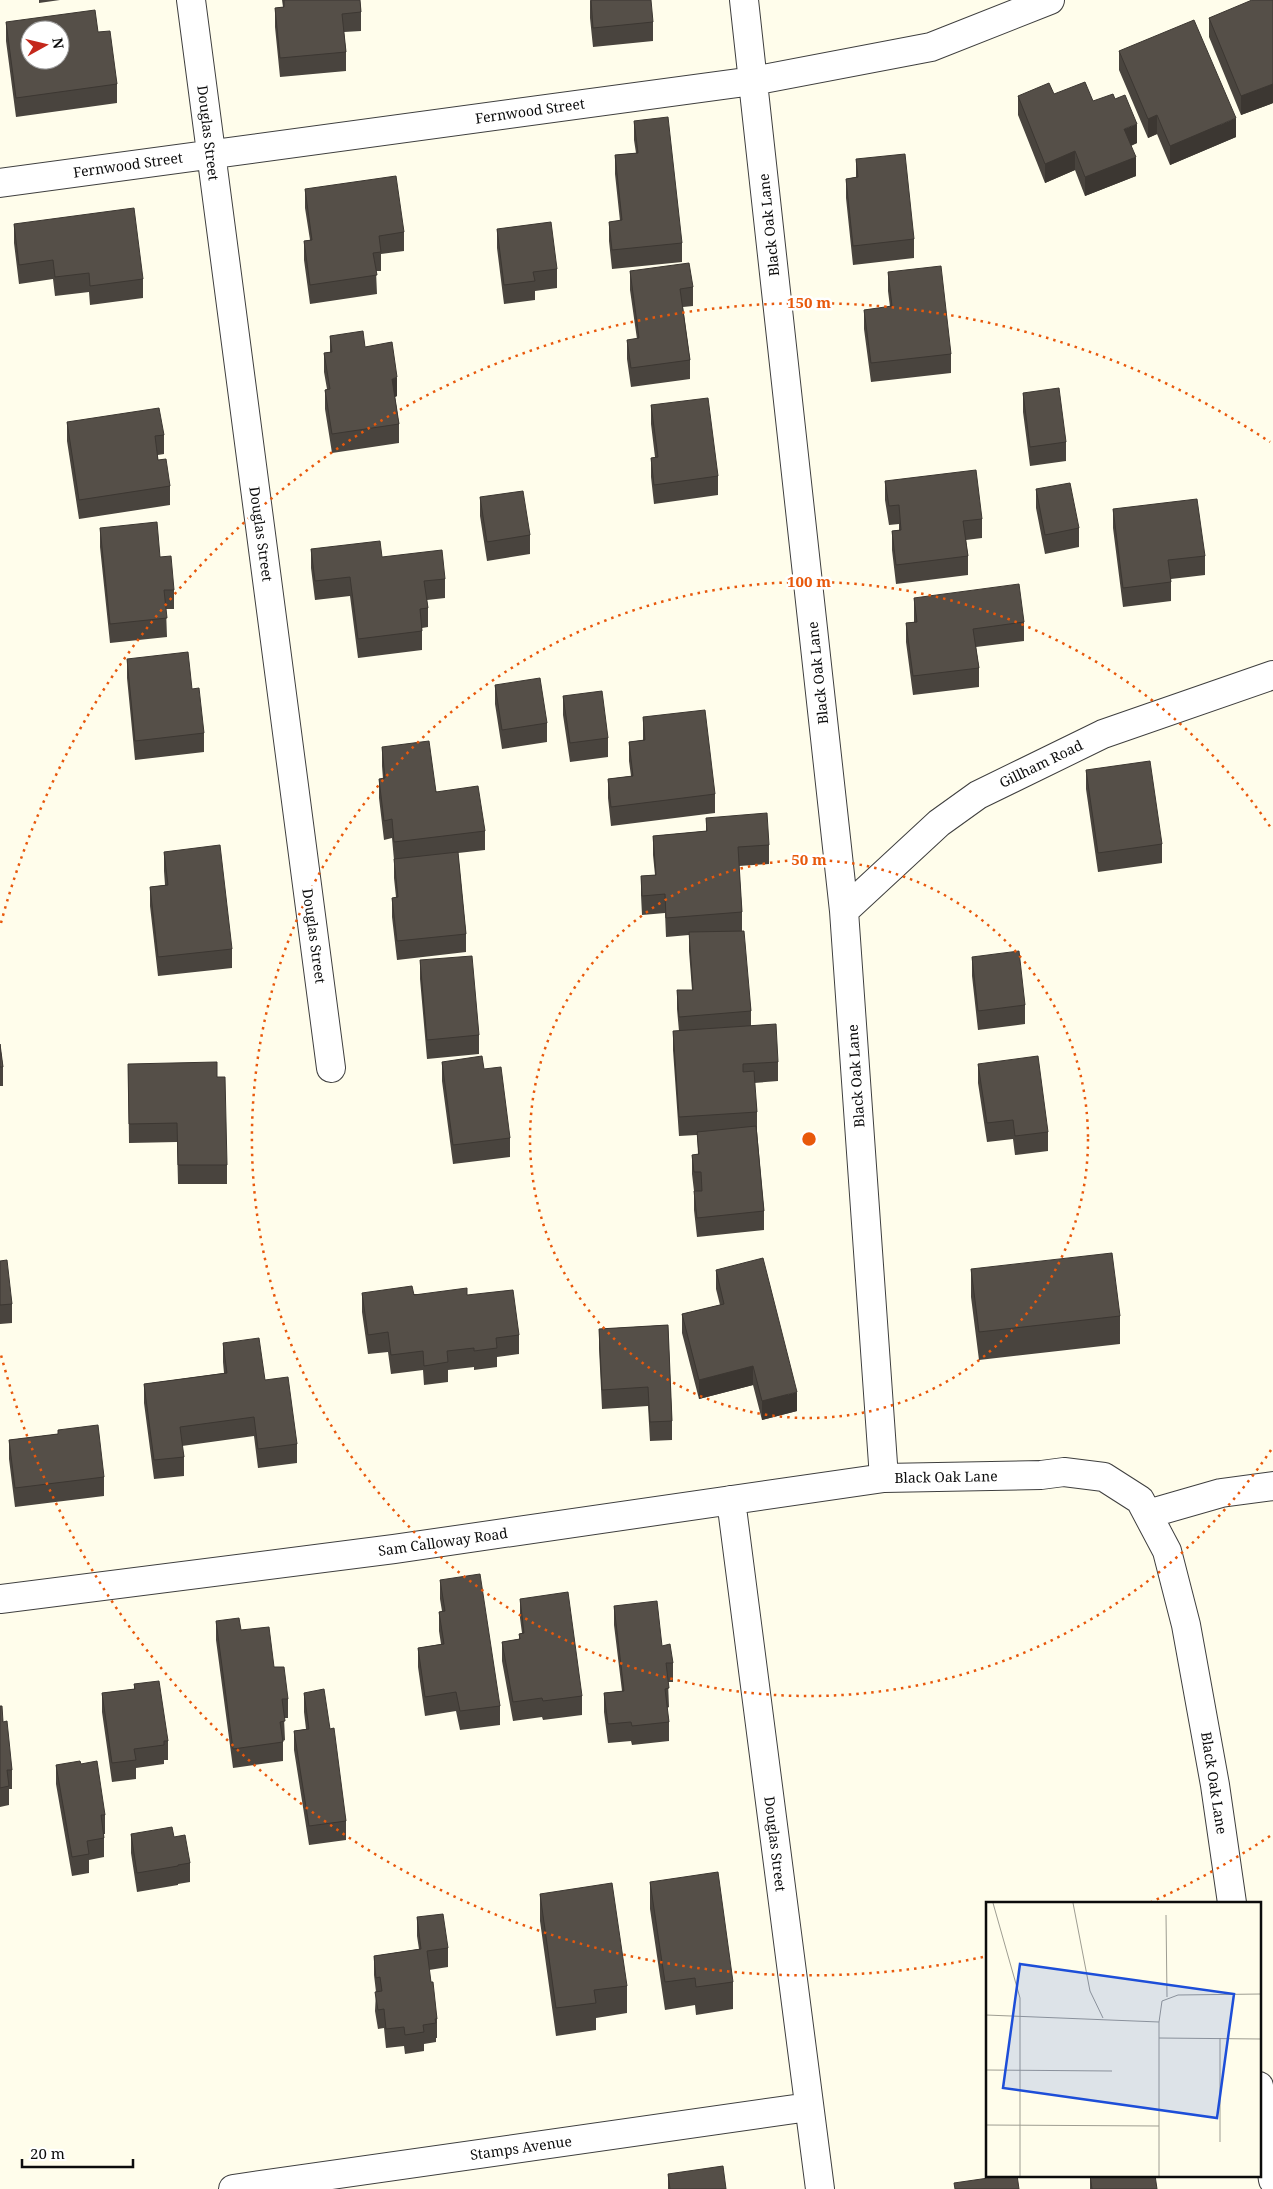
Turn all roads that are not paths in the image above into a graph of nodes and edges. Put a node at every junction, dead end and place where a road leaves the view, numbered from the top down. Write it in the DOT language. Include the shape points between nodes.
graph roads {
  1 [pos="190,0"];
  2 [pos="744,0"];
  3 [pos="1050,0"];
  4 [pos="753,81"];
  5 [pos="211,154"];
  6 [pos="0,183"];
  7 [pos="1273,675"];
  8 [pos="844,911"];
  9 [pos="331,1068"];
  10 [pos="884,1478"];
  11 [pos="1273,1486"];
  12 [pos="731,1500"];
  13 [pos="1148,1514"];
  14 [pos="0,1599"];
  15 [pos="1232,1902"];
  16 [pos="1260,2093"];
  17 [pos="809,2107"];
  18 [pos="1273,2180"];
  19 [pos="233,2189"];
  20 [pos="820,2189"];
  1 -- 5 [label="street, Douglas Street"];
  2 -- 4 [label="street, Black Oak Lane"];
  3 -- 4 [label="street, Fernwood Street" via="932,47"];
  4 -- 5 [label="street, Fernwood Street"];
  4 -- 8 [label="street, Black Oak Lane"];
  5 -- 6 [label="street, Fernwood Street"];
  5 -- 9 [label="street, Douglas Street"];
  7 -- 8 [label="street, Gillham Road" via="1104,734 978,795 939,823"];
  8 -- 10 [label="street, Black Oak Lane"];
  10 -- 12 [label="street, Sam Calloway Road"];
  10 -- 13 [label="street, Black Oak Lane" via="1064,1472 1096,1476 1140,1500"];
  11 -- 13 [label="street" via="1221,1493"];
  12 -- 14 [label="street, Sam Calloway Road" via="394,1549"];
  12 -- 17 [label="street, Douglas Street"];
  13 -- 15 [label="street, Black Oak Lane" via="1166,1551 1186,1625"];
  16 -- 18 [label="street"];
  17 -- 19 [label="street, Stamps Avenue"];
  17 -- 20 [label="street, Douglas Street"];
}
